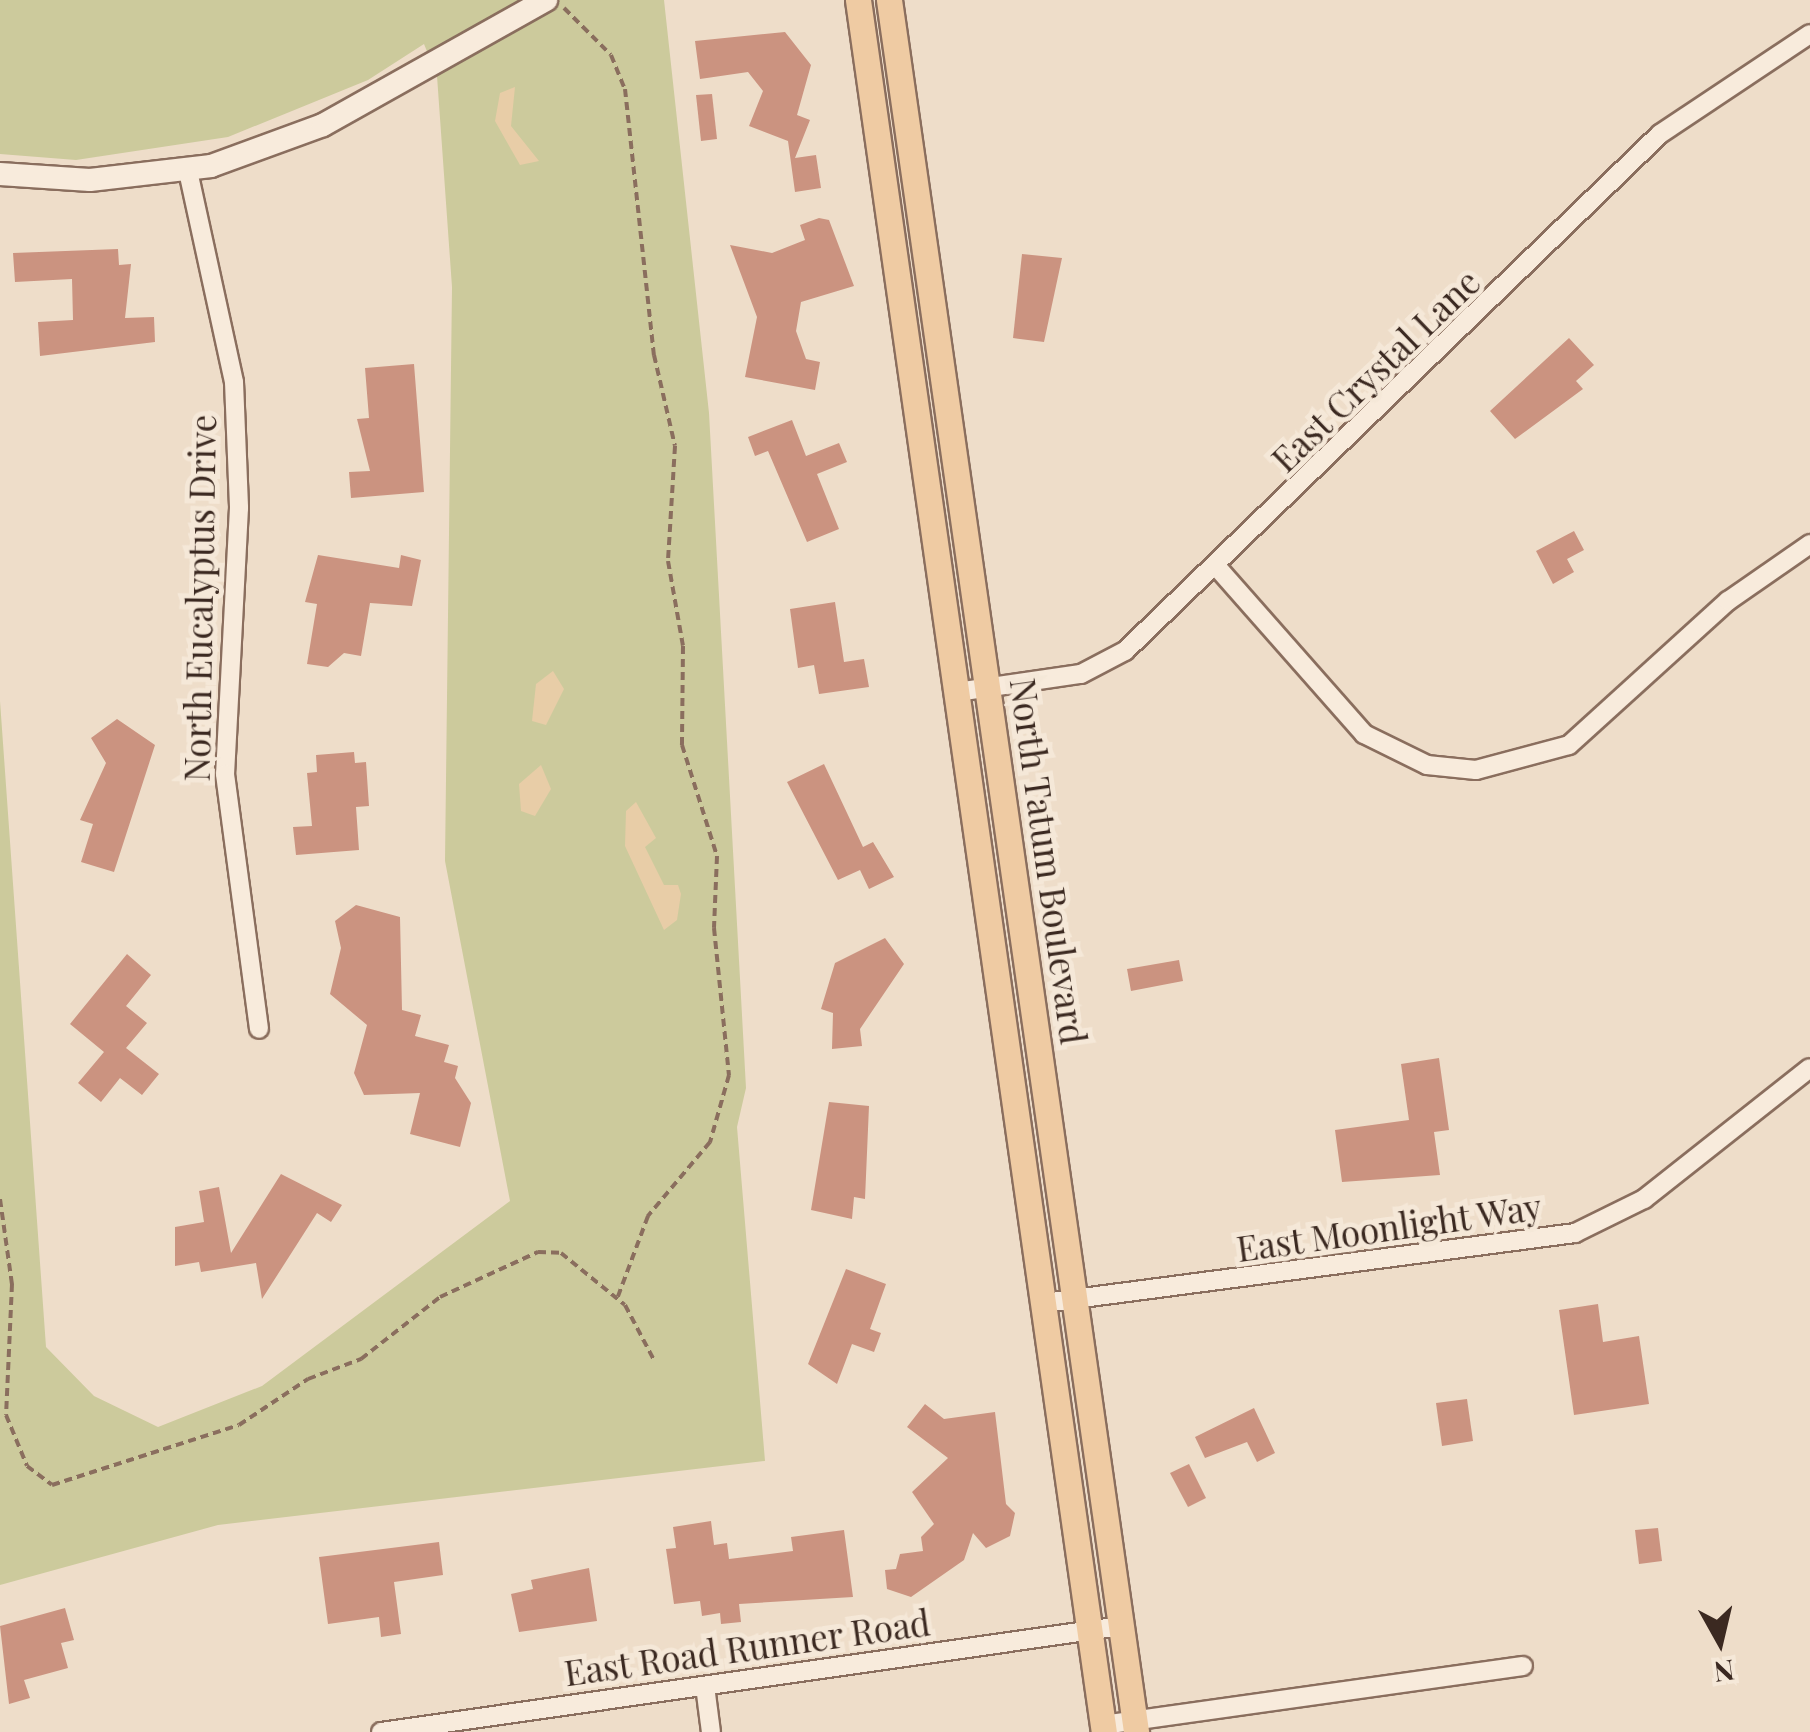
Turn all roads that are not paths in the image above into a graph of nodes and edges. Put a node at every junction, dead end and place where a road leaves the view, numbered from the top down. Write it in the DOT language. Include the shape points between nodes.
graph roads {
  1 [pos="546,0"];
  2 [pos="858,0"];
  3 [pos="889,0"];
  4 [pos="1810,34"];
  5 [pos="188,171"];
  6 [pos="0,174"];
  7 [pos="1810,544"];
  8 [pos="1216,566"];
  9 [pos="989,686"];
  10 [pos="957,692"];
  11 [pos="259,1028"];
  12 [pos="1806,1079"];
  13 [pos="1075,1300"];
  14 [pos="1044,1303"];
  15 [pos="1121,1626"];
  16 [pos="1091,1631"];
  17 [pos="1522,1666"];
  18 [pos="705,1686"];
  19 [pos="1135,1726"];
  20 [pos="1104,1728"];
  21 [pos="381,1732"];
  22 [pos="710,1732"];
  1 -- 5 [label="street" via="323,125"];
  2 -- 10 [label="main road, North Tatum Boulevard"];
  3 -- 9 [label="main road, North Tatum Boulevard"];
  4 -- 8 [label="street, East Crystal Lane" via="1660,134"];
  5 -- 6 [label="street" via="90,180"];
  5 -- 11 [label="street, North Eucalyptus Drive" via="234,382 239,508 226,774"];
  7 -- 8 [label="street" via="1728,601 1569,745 1476,770 1427,765 1364,734"];
  8 -- 9 [label="street, East Crystal Lane" via="1104,664"];
  9 -- 10 [label="street, East Crystal Lane"];
  9 -- 13 [label="main road, North Tatum Boulevard"];
  10 -- 14 [label="main road, North Tatum Boulevard"];
  12 -- 13 [label="street, East Moonlight Way" via="1644,1199 1575,1233"];
  13 -- 14 [label="street, East Moonlight Way"];
  13 -- 15 [label="main road, North Tatum Boulevard"];
  14 -- 16 [label="main road, North Tatum Boulevard"];
  15 -- 16 [label="street, East Road Runner Road"];
  15 -- 19 [label="main road, North Tatum Boulevard"];
  16 -- 18 [label="street, East Road Runner Road"];
  16 -- 20 [label="main road, North Tatum Boulevard"];
  17 -- 19 [label="street"];
  18 -- 21 [label="street, East Road Runner Road"];
  18 -- 22 [label="street"];
  19 -- 20 [label="street"];
}
